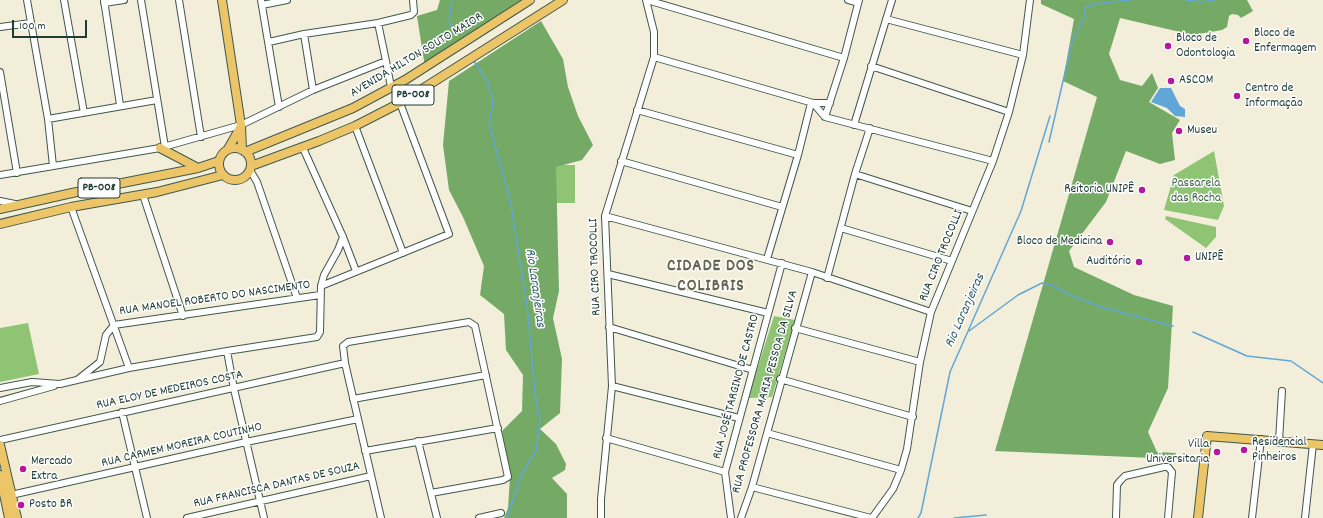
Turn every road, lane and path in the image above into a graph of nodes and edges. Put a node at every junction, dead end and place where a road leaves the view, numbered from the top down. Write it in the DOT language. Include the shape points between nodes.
graph roads {
  1 [pos="27,0"];
  2 [pos="64,0"];
  3 [pos="124,0"];
  4 [pos="141,0"];
  5 [pos="179,0"];
  6 [pos="222,0"];
  7 [pos="287,0"];
  8 [pos="413,0"];
  9 [pos="530,0"];
  10 [pos="563,0"];
  11 [pos="646,0"];
  12 [pos="848,0"];
  13 [pos="892,0"];
  14 [pos="1029,0"];
  15 [pos="104,2"];
  16 [pos="262,2"];
  17 [pos="858,2"];
  18 [pos="886,19"];
  19 [pos="30,23"];
  20 [pos="378,23"];
  21 [pos="0,27"];
  22 [pos="304,34"];
  23 [pos="269,42"];
  24 [pos="1023,55"];
  25 [pos="654,57"];
  26 [pos="844,58"];
  27 [pos="386,61"];
  28 [pos="871,66"];
  29 [pos="0,72"];
  30 [pos="391,87"];
  31 [pos="313,90"];
  32 [pos="157,100"];
  33 [pos="400,103"];
  34 [pos="812,103"];
  35 [pos="830,103"];
  36 [pos="120,105"];
  37 [pos="280,107"];
  38 [pos="637,110"];
  39 [pos="1009,112"];
  40 [pos="84,113"];
  41 [pos="825,117"];
  42 [pos="48,119"];
  43 [pos="241,125"];
  44 [pos="854,125"];
  45 [pos="355,126"];
  46 [pos="870,128"];
  47 [pos="201,137"];
  48 [pos="163,148"];
  49 [pos="303,148"];
  50 [pos="228,149"];
  51 [pos="244,151"];
  52 [pos="798,155"];
  53 [pos="219,161"];
  54 [pos="621,161"];
  55 [pos="993,161"];
  56 [pos="53,166"];
  57 [pos="198,168"];
  58 [pos="250,168"];
  59 [pos="17,173"];
  60 [pos="855,174"];
  61 [pos="0,175"];
  62 [pos="223,175"];
  63 [pos="143,194"];
  64 [pos="0,201"];
  65 [pos="23,204"];
  66 [pos="71,207"];
  67 [pos="782,207"];
  68 [pos="0,209"];
  69 [pos="972,211"];
  70 [pos="605,216"];
  71 [pos="0,224"];
  72 [pos="841,228"];
  73 [pos="343,237"];
  74 [pos="403,254"];
  75 [pos="767,259"];
  76 [pos="952,261"];
  77 [pos="782,263"];
  78 [pos="356,271"];
  79 [pos="812,272"];
  80 [pos="608,274"];
  81 [pos="827,278"];
  82 [pos="321,286"];
  83 [pos="320,295"];
  84 [pos="297,298"];
  85 [pos="931,312"];
  86 [pos="768,313"];
  87 [pos="183,316"];
  88 [pos="114,325"];
  89 [pos="609,327"];
  90 [pos="795,328"];
  91 [pos="227,351"];
  92 [pos="920,362"];
  93 [pos="345,363"];
  94 [pos="129,368"];
  95 [pos="753,370"];
  96 [pos="486,375"];
  97 [pos="780,379"];
  98 [pos="76,380"];
  99 [pos="60,384"];
  100 [pos="612,386"];
  101 [pos="0,388"];
  102 [pos="234,389"];
  103 [pos="1282,391"];
  104 [pos="353,398"];
  105 [pos="0,401"];
  106 [pos="122,412"];
  107 [pos="912,417"];
  108 [pos="739,418"];
  109 [pos="358,419"];
  110 [pos="498,428"];
  111 [pos="767,433"];
  112 [pos="606,438"];
  113 [pos="1261,439"];
  114 [pos="0,440"];
  115 [pos="1279,441"];
  116 [pos="246,442"];
  117 [pos="418,442"];
  118 [pos="1313,444"];
  119 [pos="0,445"];
  120 [pos="1323,445"];
  121 [pos="365,450"];
  122 [pos="135,468"];
  123 [pos="901,470"];
  124 [pos="725,472"];
  125 [pos="0,475"];
  126 [pos="371,476"];
  127 [pos="752,487"];
  128 [pos="431,493"];
  129 [pos="6,497"];
  130 [pos="260,501"];
  131 [pos="501,513"];
  132 [pos="10,518"];
  133 [pos="17,518"];
  134 [pos="147,518"];
  135 [pos="187,518"];
  136 [pos="264,518"];
  137 [pos="381,518"];
  138 [pos="437,518"];
  139 [pos="479,518"];
  140 [pos="601,518"];
  141 [pos="731,518"];
  142 [pos="741,518"];
  143 [pos="871,518"];
  144 [pos="1116,518"];
  145 [pos="1168,518"];
  146 [pos="1198,518"];
  147 [pos="1252,518"];
  148 [pos="1305,518"];
  1 -- 19 [label="street"];
  2 -- 40 [label="street"];
  3 -- 15 [label="street"];
  4 -- 32 [label="street"];
  5 -- 47 [label="street"];
  6 -- 43 [label="main road"];
  7 -- 16 [label="street"];
  8 -- 20 [label="street" via="414,12 411,15"];
  9 -- 30 [label="main road, AVENIDA HILTON SOUTO MAIOR / PB-008"];
  10 -- 33 [label="main road, PB-008"];
  11 -- 25 [label="street, RUA CIRO TROCOLLI" via="654,32"];
  11 -- 26 [label="street"];
  12 -- 17 [label="street"];
  13 -- 18 [label="street"];
  14 -- 24 [label="street, RUA CIRO TROCOLLI"];
  15 -- 36 [label="street"];
  16 -- 23 [label="street"];
  17 -- 26 [label="street"];
  18 -- 24 [label="street"];
  18 -- 28 [label="street"];
  19 -- 21 [label="street"];
  19 -- 42 [label="street"];
  20 -- 22 [label="street"];
  20 -- 27 [label="street"];
  22 -- 23 [label="street"];
  22 -- 31 [label="street"];
  23 -- 37 [label="street"];
  24 -- 39 [label="street, RUA CIRO TROCOLLI"];
  25 -- 34 [label="street"];
  25 -- 38 [label="street, RUA CIRO TROCOLLI"];
  26 -- 35 [label="street"];
  27 -- 30 [label="street"];
  27 -- 31 [label="street"];
  28 -- 39 [label="street"];
  28 -- 44 [label="street"];
  29 -- 59 [label="street"];
  30 -- 51 [label="main road, AVENIDA HILTON SOUTO MAIOR / PB-008" via="353,108"];
  31 -- 37 [label="street"];
  32 -- 36 [label="street"];
  32 -- 48 [label="street"];
  33 -- 45 [label="main road, PB-008"];
  33 -- 74 [label="street" via="448,234"];
  34 -- 35 [label="street"];
  34 -- 41 [label="street"];
  34 -- 52 [label="street"];
  35 -- 41 [label="street"];
  36 -- 40 [label="street"];
  37 -- 43 [label="street"];
  38 -- 52 [label="street"];
  38 -- 54 [label="street, RUA CIRO TROCOLLI"];
  39 -- 55 [label="street, RUA CIRO TROCOLLI"];
  40 -- 42 [label="street"];
  41 -- 44 [label="street"];
  42 -- 56 [label="street"];
  43 -- 47 [label="street"];
  43 -- 50 [label="main road"];
  43 -- 51 [label="main road"];
  44 -- 46 [label="street"];
  45 -- 49 [label="main road, PB-008"];
  45 -- 74 [label="street"];
  46 -- 55 [label="street"];
  46 -- 60 [label="street"];
  47 -- 48 [label="street"];
  48 -- 56 [label="street"];
  48 -- 57 [label="main road"];
  49 -- 58 [label="main road, PB-008"];
  49 -- 73 [label="street"];
  50 -- 51 [label="main road"];
  50 -- 53 [label="main road"];
  51 -- 58 [label="main road" via="250,158"];
  52 -- 67 [label="street"];
  53 -- 57 [label="main road, PB-008"];
  53 -- 62 [label="main road" via="219,169"];
  54 -- 67 [label="street"];
  54 -- 70 [label="street, RUA CIRO TROCOLLI"];
  55 -- 69 [label="street, RUA CIRO TROCOLLI"];
  56 -- 59 [label="street"];
  57 -- 65 [label="main road, PB-008"];
  58 -- 62 [label="main road" via="248,174 240,180 230,180"];
  58 -- 84 [label="street"];
  59 -- 61 [label="street"];
  60 -- 69 [label="street"];
  60 -- 72 [label="street"];
  62 -- 63 [label="main road, PB-008"];
  63 -- 66 [label="main road, PB-008"];
  63 -- 87 [label="street"];
  64 -- 65 [label="street"];
  65 -- 68 [label="main road, PB-008"];
  66 -- 71 [label="main road, PB-008"];
  66 -- 88 [label="street"];
  67 -- 75 [label="street"];
  69 -- 76 [label="street, RUA CIRO TROCOLLI"];
  70 -- 75 [label="street"];
  70 -- 80 [label="street, RUA CIRO TROCOLLI"];
  72 -- 76 [label="street"];
  72 -- 81 [label="street"];
  73 -- 78 [label="street"];
  73 -- 82 [label="street"];
  74 -- 78 [label="street"];
  75 -- 77 [label="street"];
  76 -- 85 [label="street, RUA CIRO TROCOLLI"];
  77 -- 79 [label="street"];
  77 -- 86 [label="street, RUA JOSÉ TARGINO DE CASTRO"];
  78 -- 82 [label="street"];
  79 -- 81 [label="street"];
  79 -- 90 [label="street, RUA PROFESSORA MARIA PESSOA DA SILVA"];
  80 -- 86 [label="street"];
  80 -- 89 [label="street, RUA CIRO TROCOLLI"];
  81 -- 85 [label="street"];
  82 -- 83 [label="street"];
  83 -- 84 [label="street, RUA MANOEL ROBERTO DO NASCIMENTO"];
  83 -- 91 [label="street" via="320,332 317,337"];
  84 -- 87 [label="street, RUA MANOEL ROBERTO DO NASCIMENTO"];
  85 -- 92 [label="street, RUA CIRO TROCOLLI"];
  86 -- 95 [label="street, RUA JOSÉ TARGINO DE CASTRO"];
  87 -- 88 [label="street, RUA MANOEL ROBERTO DO NASCIMENTO"];
  88 -- 94 [label="street"];
  88 -- 98 [label="street" via="106,335 100,362"];
  89 -- 95 [label="street"];
  89 -- 100 [label="street, RUA CIRO TROCOLLI"];
  90 -- 92 [label="street"];
  90 -- 97 [label="street, RUA PROFESSORA MARIA PESSOA DA SILVA"];
  91 -- 94 [label="street"];
  91 -- 102 [label="street"];
  92 -- 107 [label="street, RUA CIRO TROCOLLI"];
  93 -- 96 [label="street" via="343,350 345,343 348,342 469,322 475,326"];
  93 -- 102 [label="street, RUA ELOY DE MEDEIROS COSTA"];
  93 -- 104 [label="street"];
  94 -- 98 [label="street"];
  95 -- 108 [label="street, RUA JOSÉ TARGINO DE CASTRO"];
  96 -- 104 [label="street"];
  96 -- 110 [label="street"];
  97 -- 107 [label="street"];
  97 -- 111 [label="street, RUA PROFESSORA MARIA PESSOA DA SILVA"];
  98 -- 99 [label="street"];
  99 -- 101 [label="street" via="32,382"];
  99 -- 105 [label="street"];
  100 -- 108 [label="street"];
  100 -- 112 [label="street, RUA CIRO TROCOLLI"];
  102 -- 106 [label="street, RUA ELOY DE MEDEIROS COSTA"];
  102 -- 116 [label="street"];
  103 -- 115 [label="street"];
  104 -- 109 [label="street"];
  106 -- 114 [label="street, RUA ELOY DE MEDEIROS COSTA"];
  106 -- 122 [label="street"];
  107 -- 123 [label="street, RUA CIRO TROCOLLI" via="908,448"];
  108 -- 124 [label="street, RUA JOSÉ TARGINO DE CASTRO"];
  109 -- 116 [label="street, RUA CARMEM MOREIRA COUTINHO"];
  109 -- 121 [label="street"];
  110 -- 117 [label="street"];
  110 -- 128 [label="street" via="508,474 506,478"];
  111 -- 123 [label="street"];
  111 -- 127 [label="street, RUA PROFESSORA MARIA PESSOA DA SILVA"];
  112 -- 124 [label="street"];
  112 -- 140 [label="street, RUA CIRO TROCOLLI"];
  113 -- 115 [label="main road"];
  113 -- 146 [label="main road" via="1207,436"];
  113 -- 147 [label="street"];
  115 -- 118 [label="main road"];
  116 -- 122 [label="street, RUA CARMEM MOREIRA COUTINHO"];
  116 -- 130 [label="street"];
  117 -- 121 [label="street"];
  117 -- 128 [label="street"];
  118 -- 120 [label="main road"];
  118 -- 148 [label="street"];
  119 -- 129 [label="main road"];
  121 -- 126 [label="street"];
  122 -- 129 [label="street, RUA CARMEM MOREIRA COUTINHO"];
  122 -- 134 [label="street"];
  123 -- 143 [label="street, RUA CIRO TROCOLLI" via="892,489"];
  124 -- 141 [label="street, RUA JOSÉ TARGINO DE CASTRO"];
  125 -- 129 [label="main road"];
  126 -- 130 [label="street, RUA FRANCISCA DANTAS DE SOUZA"];
  126 -- 137 [label="street"];
  127 -- 142 [label="street, RUA PROFESSORA MARIA PESSOA DA SILVA"];
  127 -- 143 [label="street"];
  128 -- 138 [label="street"];
  129 -- 132 [label="main road"];
  129 -- 133 [label="main road"];
  130 -- 135 [label="street, RUA FRANCISCA DANTAS DE SOUZA"];
  130 -- 136 [label="street"];
  131 -- 139 [label="street"];
  144 -- 145 [label="street" via="1117,485 1125,476 1164,467 1170,469 1172,478"];
}
